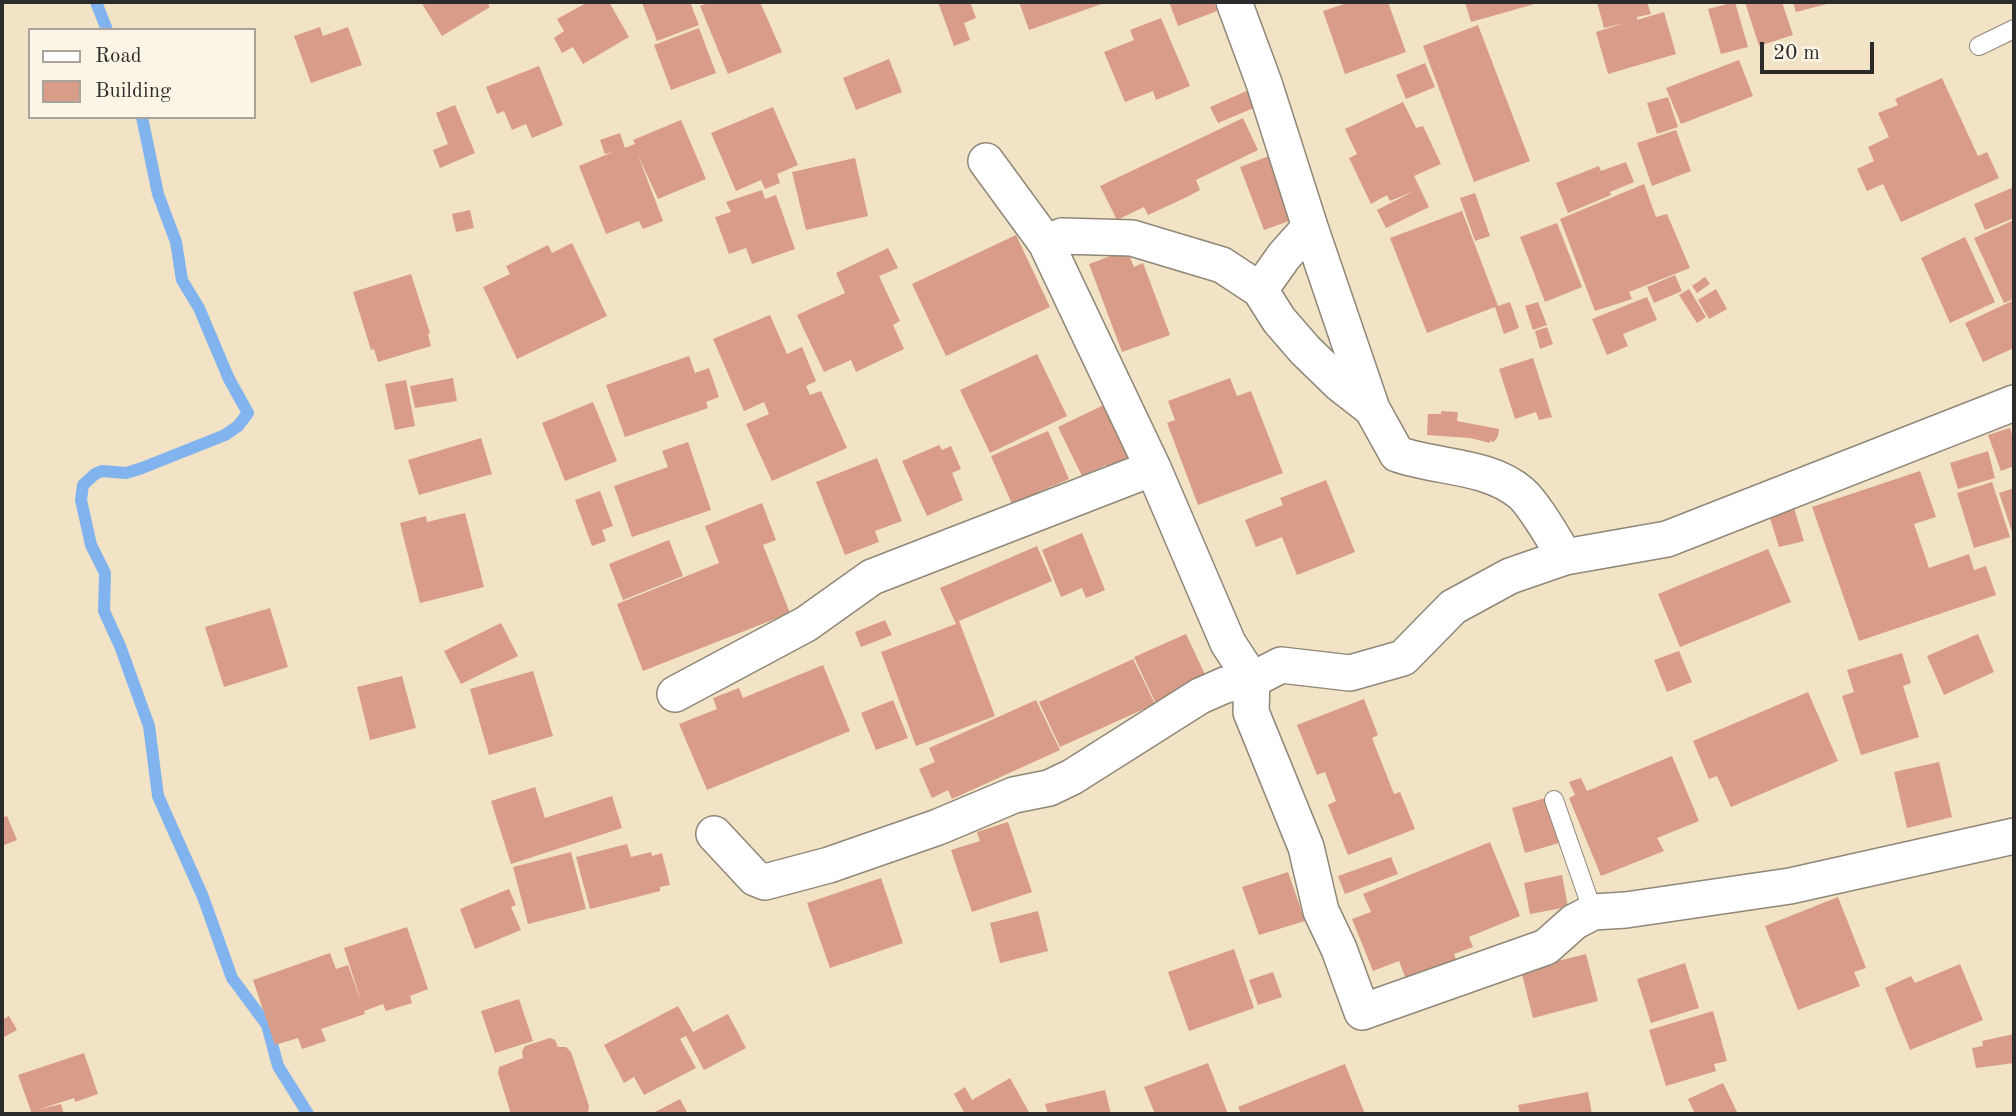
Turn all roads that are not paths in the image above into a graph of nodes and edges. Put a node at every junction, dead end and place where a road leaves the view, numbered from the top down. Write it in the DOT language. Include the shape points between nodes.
graph roads {
  1 [pos="1234,2"];
  2 [pos="2014,29"];
  3 [pos="1979,47"];
  4 [pos="986,161"];
  5 [pos="1310,227"];
  6 [pos="1046,243"];
  7 [pos="1260,290"];
  8 [pos="2014,403"];
  9 [pos="1372,409"];
  10 [pos="1153,468"];
  11 [pos="1565,556"];
  12 [pos="1252,680"];
  13 [pos="675,694"];
  14 [pos="1554,800"];
  15 [pos="714,834"];
  16 [pos="2014,836"];
  17 [pos="1593,912"];
  1 -- 5 [label="street"];
  2 -- 3 [label="lane"];
  4 -- 6 [label="street"];
  5 -- 7 [label="street"];
  5 -- 9 [label="street"];
  6 -- 7 [label="street" via="1062,236 1132,238 1222,265"];
  6 -- 10 [label="street"];
  7 -- 9 [label="street" via="1306,350"];
  8 -- 11 [label="street" via="1667,539"];
  9 -- 11 [label="street" via="1396,454 1493,475 1523,494"];
  10 -- 12 [label="street" via="1228,643"];
  10 -- 13 [label="street" via="872,577 806,624"];
  11 -- 12 [label="street" via="1510,576 1453,607 1404,658 1350,673 1281,665"];
  12 -- 15 [label="street" via="1200,696 1049,788 1014,794 938,827 829,865 765,882 755,878"];
  12 -- 17 [label="street" via="1251,712 1306,846 1321,911 1362,1012 1546,947"];
  14 -- 17 [label="lane"];
  16 -- 17 [label="street" via="1790,886"];
}
